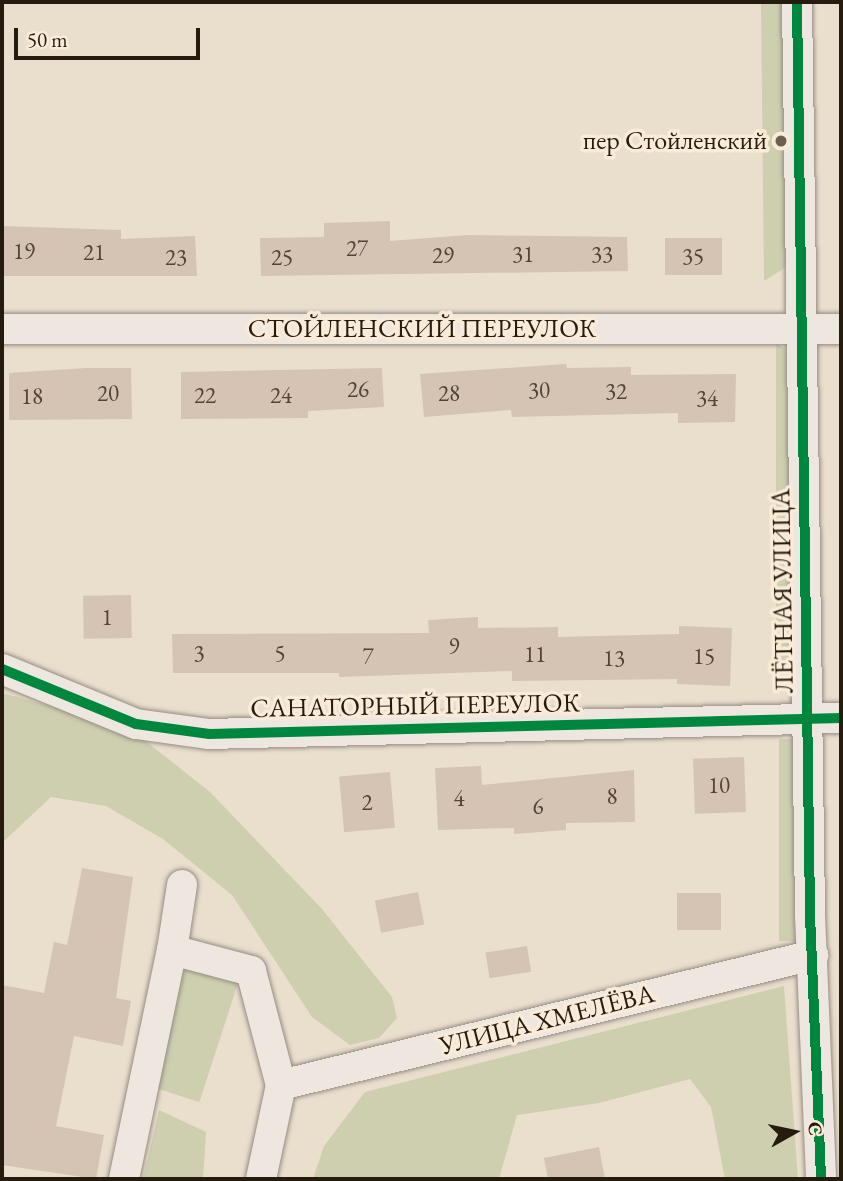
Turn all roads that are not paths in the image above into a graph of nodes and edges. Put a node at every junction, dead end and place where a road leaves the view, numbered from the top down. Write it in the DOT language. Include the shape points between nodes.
graph roads {
  1 [pos="797,2"];
  2 [pos="2,329"];
  3 [pos="802,329"];
  4 [pos="841,329"];
  5 [pos="2,669"];
  6 [pos="841,718"];
  7 [pos="807,719"];
  8 [pos="182,886"];
  9 [pos="172,950"];
  10 [pos="813,955"];
  11 [pos="281,1085"];
  12 [pos="829,1094"];
  13 [pos="124,1179"];
  14 [pos="261,1179"];
  15 [pos="821,1179"];
  1 -- 3 [label="street, ЛЁТНАЯ УЛИЦА"];
  2 -- 3 [label="street, СТОЙЛЕНСКИЙ ПЕРЕУЛОК"];
  3 -- 4 [label="street, СТОЙЛЕНСКИЙ ПЕРЕУЛОК"];
  3 -- 7 [label="street, ЛЁТНАЯ УЛИЦА"];
  5 -- 7 [label="street, САНАТОРНЫЙ ПЕРЕУЛОК" via="136,724 209,734"];
  6 -- 7 [label="street, САНАТОРНЫЙ ПЕРЕУЛОК"];
  7 -- 10 [label="street, ЛЁТНАЯ УЛИЦА"];
  8 -- 9 [label="street"];
  9 -- 11 [label="street" via="251,971"];
  9 -- 13 [label="street"];
  10 -- 11 [label="street, УЛИЦА ХМЕЛЁВА"];
  10 -- 12 [label="street, ЛЁТНАЯ УЛИЦА"];
  11 -- 14 [label="street"];
  12 -- 15 [label="street, ЛЁТНАЯ УЛИЦА"];
}
